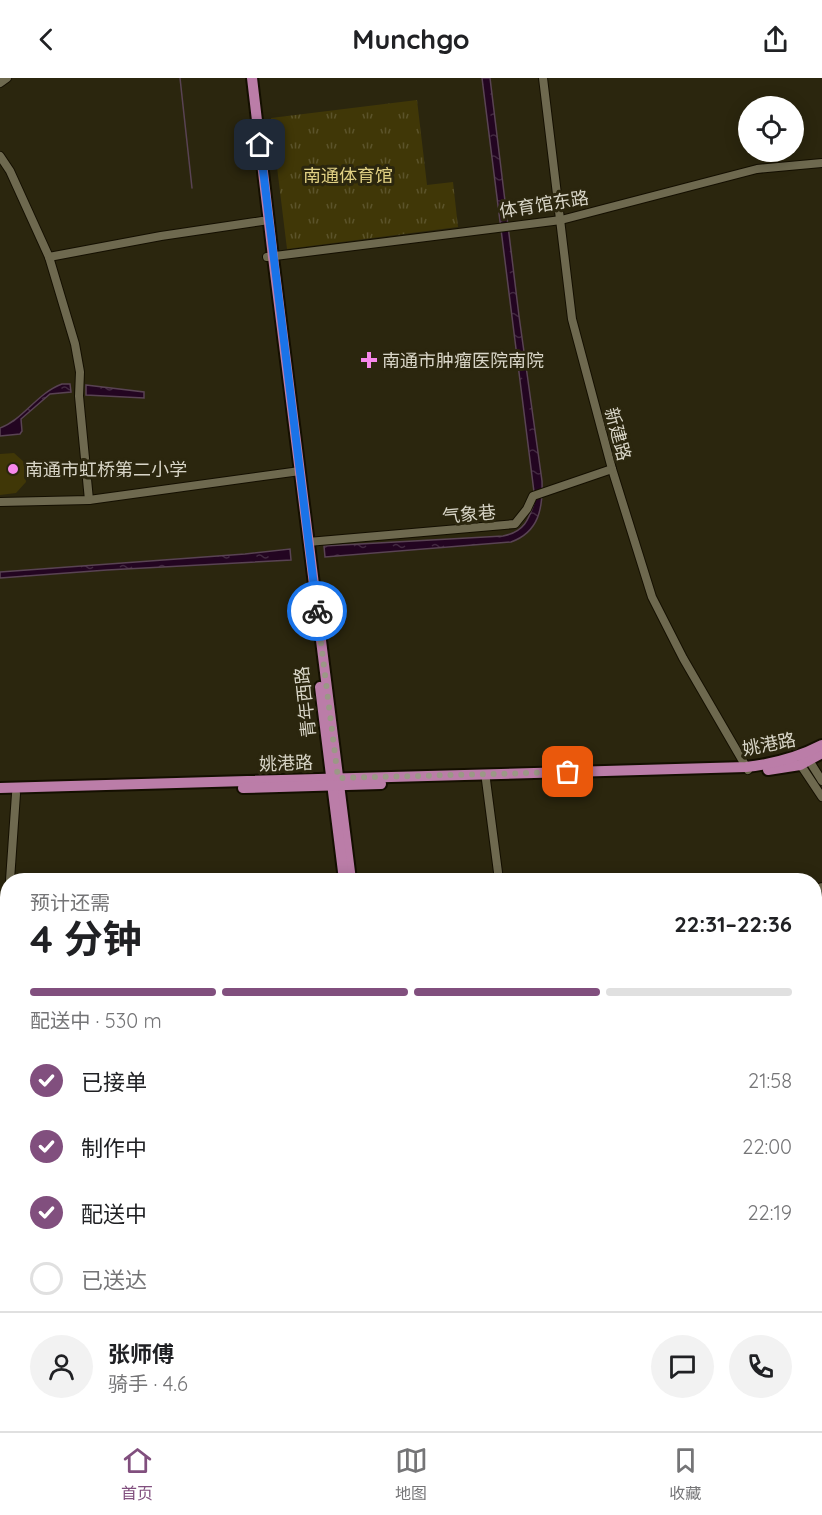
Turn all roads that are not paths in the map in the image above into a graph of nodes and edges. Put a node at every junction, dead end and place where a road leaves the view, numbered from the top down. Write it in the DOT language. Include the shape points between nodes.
graph roads {
  1 [pos="7,78"];
  2 [pos="244,78"];
  3 [pos="252,78"];
  4 [pos="543,78"];
  5 [pos="0,83"];
  6 [pos="0,156"];
  7 [pos="822,164"];
  8 [pos="561,220"];
  9 [pos="262,221"];
  10 [pos="49,257"];
  11 [pos="270,257"];
  12 [pos="612,469"];
  13 [pos="297,471"];
  14 [pos="89,500"];
  15 [pos="0,502"];
  16 [pos="308,542"];
  17 [pos="822,745"];
  18 [pos="822,753"];
  19 [pos="803,759"];
  20 [pos="747,769"];
  21 [pos="486,780"];
  22 [pos="822,781"];
  23 [pos="334,782"];
  24 [pos="0,788"];
  25 [pos="0,794"];
  26 [pos="16,794"];
  27 [pos="822,797"];
  28 [pos="10,873"];
  29 [pos="343,873"];
  30 [pos="350,873"];
  31 [pos="498,873"];
  1 -- 5 [label="street"];
  2 -- 9 [label="main road, 青年西路"];
  3 -- 11 [label="main road, 青年西路"];
  4 -- 8 [label="street, 新建路"];
  6 -- 10 [label="street"];
  7 -- 8 [label="street, 体育馆东路" via="757,169"];
  8 -- 11 [label="street, 体育馆东路"];
  8 -- 12 [label="street, 新建路" via="575,337"];
  9 -- 10 [label="street"];
  9 -- 11 [label="main road, 青年西路"];
  10 -- 14 [label="street" via="80,372"];
  11 -- 13 [label="main road, 青年西路"];
  12 -- 16 [label="street, 气象巷" via="533,496 515,524"];
  12 -- 20 [label="street, 新建路" via="652,597"];
  13 -- 14 [label="street"];
  13 -- 16 [label="main road, 青年西路"];
  13 -- 23 [label="main road, 青年西路"];
  14 -- 15 [label="street"];
  16 -- 23 [label="main road, 青年西路"];
  17 -- 19 [label="main road, 姚港路"];
  18 -- 19 [label="main road, 姚港路"];
  19 -- 20 [label="main road, 姚港路" via="785,769"];
  19 -- 22 [label="street"];
  19 -- 27 [label="street"];
  20 -- 21 [label="main road, 姚港路"];
  20 -- 23 [label="main road, 姚港路"];
  21 -- 23 [label="main road, 姚港路"];
  21 -- 31 [label="street"];
  23 -- 24 [label="main road, 姚港路"];
  23 -- 26 [label="main road, 姚港路"];
  23 -- 29 [label="main road"];
  23 -- 30 [label="main road"];
  25 -- 26 [label="main road, 姚港路"];
  26 -- 28 [label="street"];
}
